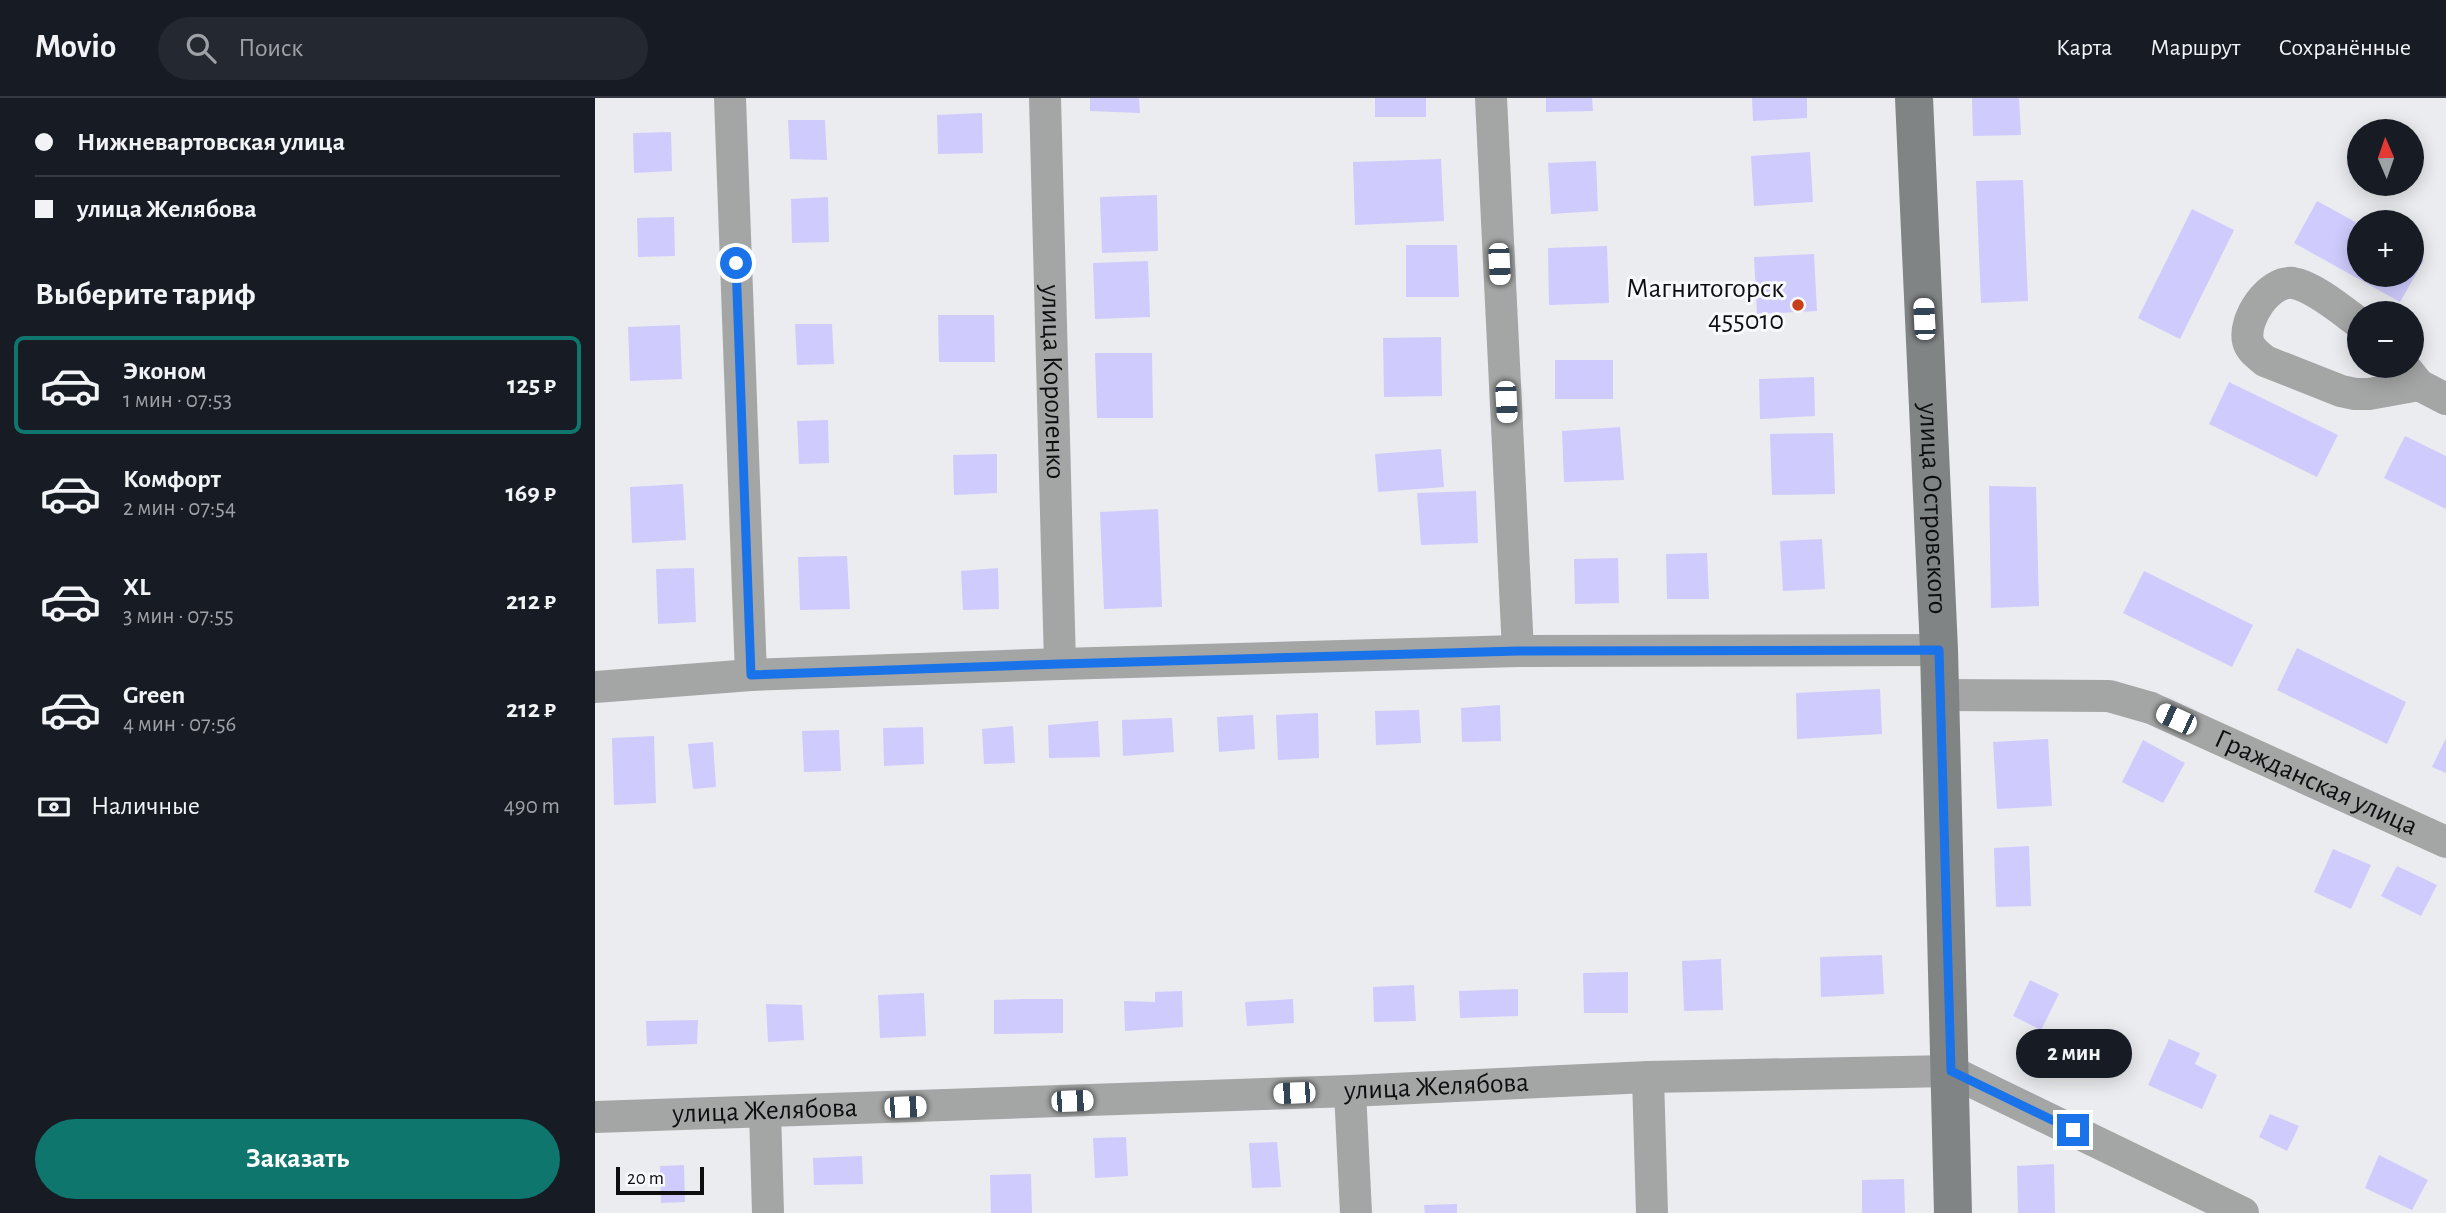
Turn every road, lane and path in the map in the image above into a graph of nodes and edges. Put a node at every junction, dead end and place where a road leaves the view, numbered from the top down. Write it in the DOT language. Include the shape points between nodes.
graph roads {
  1 [pos="730,98"];
  2 [pos="1045,98"];
  3 [pos="1491,98"];
  4 [pos="1914,98"];
  5 [pos="2347,315"];
  6 [pos="2423,383"];
  7 [pos="1939,650"];
  8 [pos="1518,651"];
  9 [pos="1060,664"];
  10 [pos="751,675"];
  11 [pos="595,688"];
  12 [pos="1940,695"];
  13 [pos="2446,842"];
  14 [pos="1951,1071"];
  15 [pos="1648,1077"];
  16 [pos="1350,1091"];
  17 [pos="765,1112"];
  18 [pos="595,1117"];
  19 [pos="768,1213"];
  20 [pos="1356,1213"];
  21 [pos="1652,1213"];
  22 [pos="1953,1213"];
  23 [pos="2243,1213"];
  1 -- 10 [label="street"];
  2 -- 9 [label="street, улица Короленко"];
  3 -- 8 [label="street"];
  4 -- 7 [label="street, улица Островского"];
  5 -- 6 [label="street" via="2301,285 2281,284 2264,297 2251,320 2249,344 2265,361 2341,391 2369,394"];
  7 -- 8 [label="street"];
  7 -- 12 [label="street, улица Островского"];
  8 -- 9 [label="street"];
  9 -- 10 [label="street"];
  10 -- 11 [label="street"];
  12 -- 13 [label="street, Гражданская улица" via="2109,696 2151,708"];
  12 -- 14 [label="street, улица Островского"];
  14 -- 15 [label="street, улица Желябова"];
  14 -- 22 [label="street, улица Островского"];
  14 -- 23 [label="street, улица Желябова"];
  15 -- 16 [label="street, улица Желябова"];
  15 -- 21 [label="street"];
  16 -- 17 [label="street, улица Желябова"];
  16 -- 20 [label="street"];
  17 -- 18 [label="street, улица Желябова"];
  17 -- 19 [label="street"];
}
